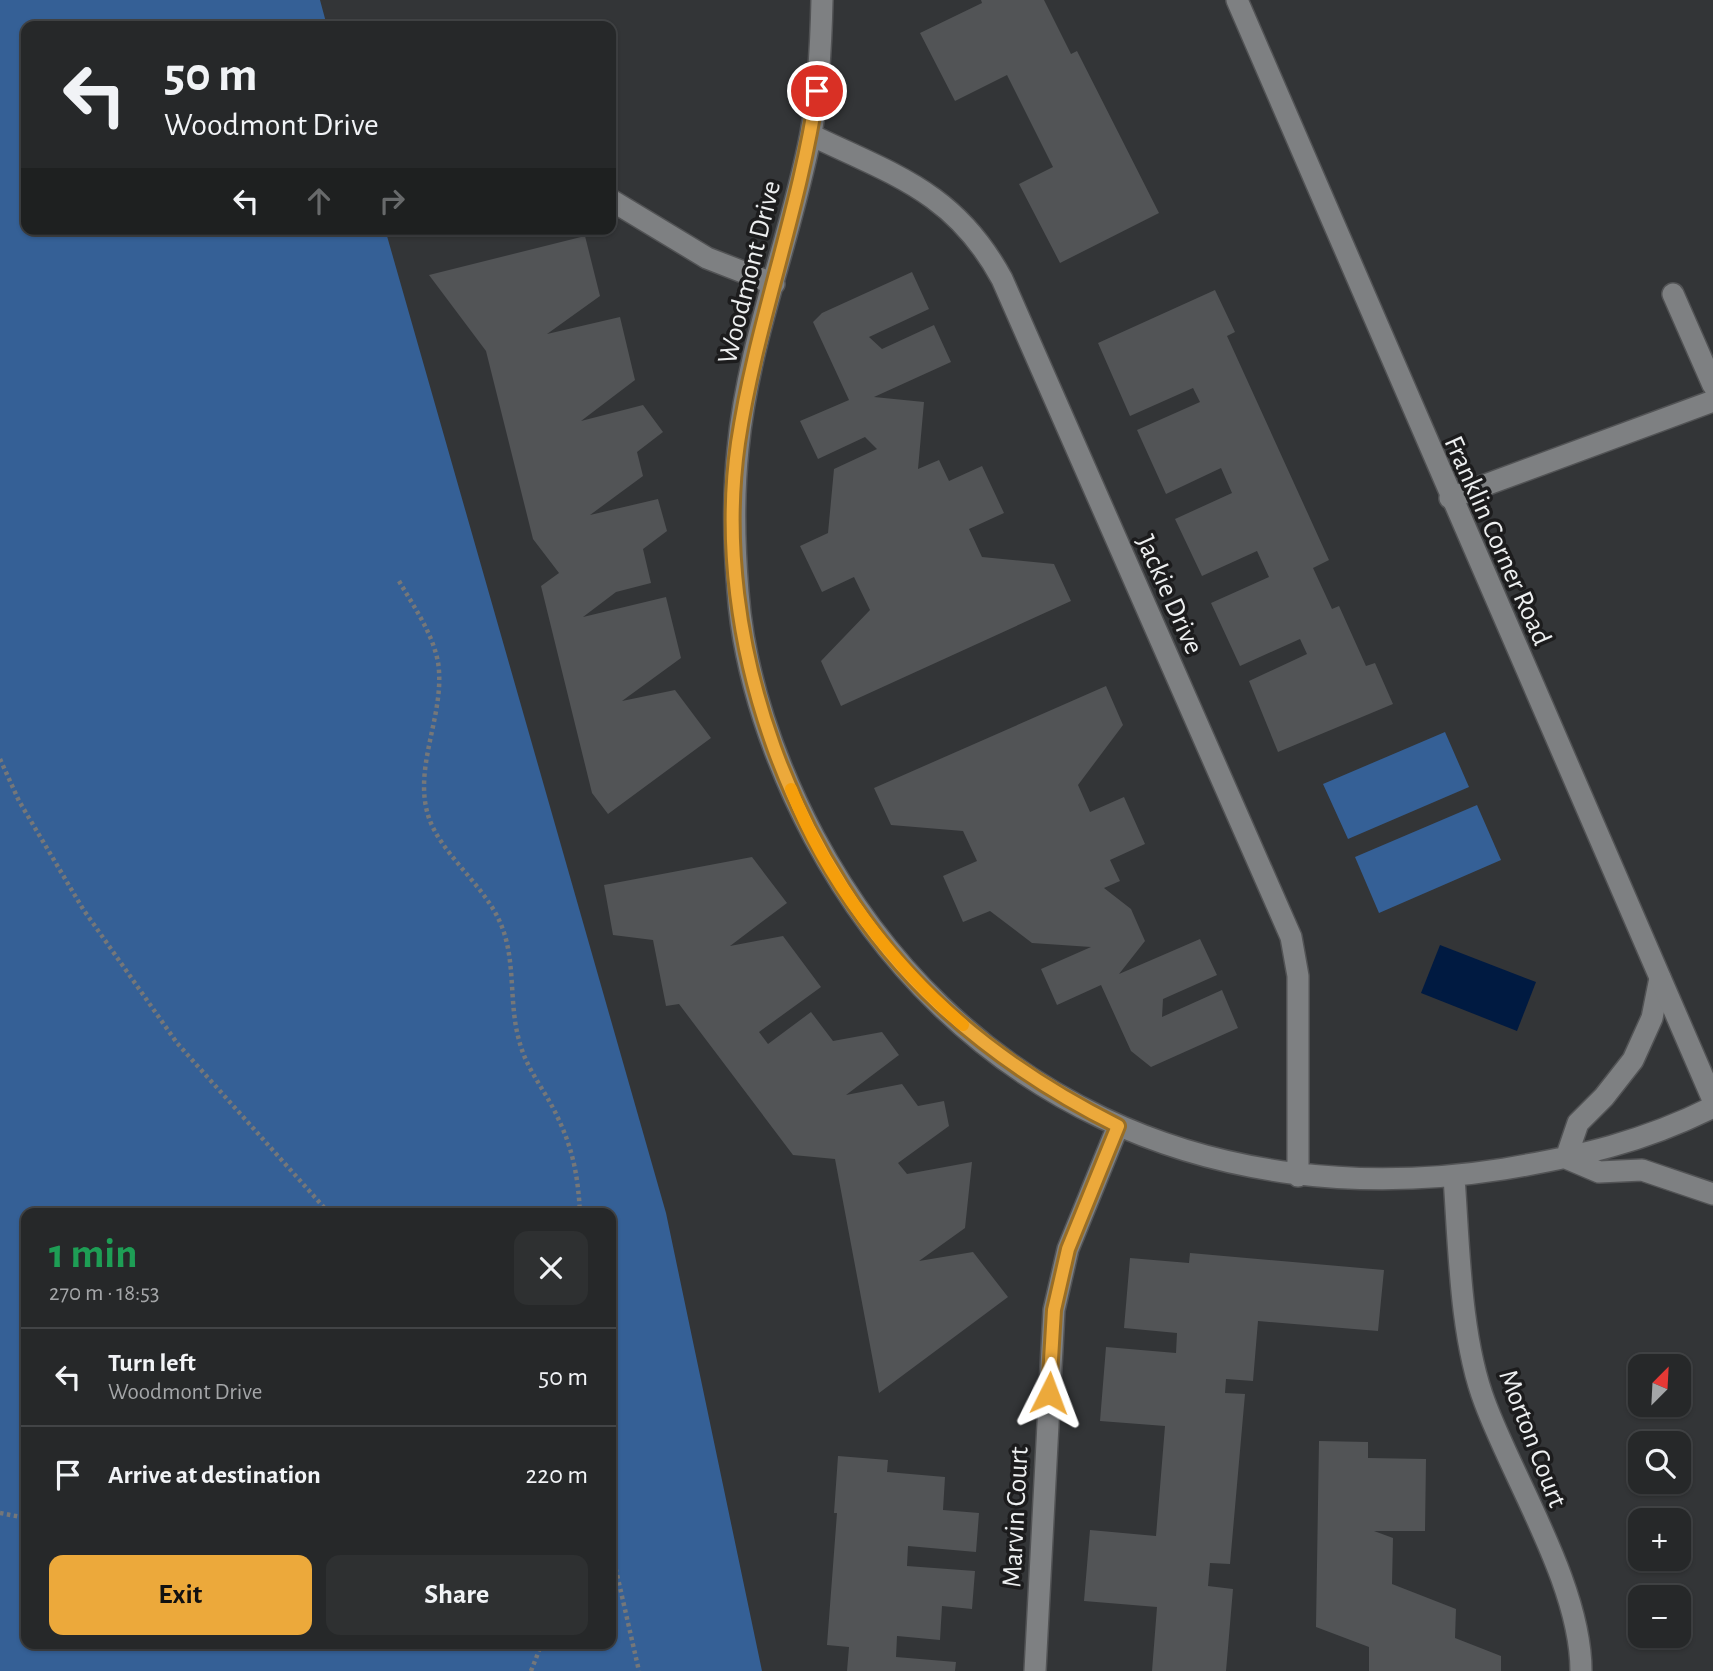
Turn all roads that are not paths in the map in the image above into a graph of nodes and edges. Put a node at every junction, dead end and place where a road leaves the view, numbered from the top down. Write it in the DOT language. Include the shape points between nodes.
graph roads {
  1 [pos="822,0"];
  2 [pos="1237,0"];
  3 [pos="811,135"];
  4 [pos="616,203"];
  5 [pos="774,284"];
  6 [pos="1673,294"];
  7 [pos="1713,385"];
  8 [pos="1713,401"];
  9 [pos="1450,498"];
  10 [pos="1660,978"];
  11 [pos="1713,1100"];
  12 [pos="1713,1107"];
  13 [pos="1118,1126"];
  14 [pos="1566,1158"];
  15 [pos="1298,1176"];
  16 [pos="1454,1177"];
  17 [pos="1713,1194"];
  18 [pos="1035,1671"];
  19 [pos="1581,1671"];
  1 -- 3 [label="street, Woodmont Drive" via="820,69"];
  2 -- 9 [label="street, Franklin Corner Road"];
  3 -- 5 [label="street, Woodmont Drive"];
  3 -- 15 [label="street, Jackie Drive" via="924,190 959,217 989,254 1002,279 1291,937 1298,976"];
  4 -- 5 [label="street" via="707,258"];
  5 -- 13 [label="street, Woodmont Drive" via="742,419 734,517 738,599 751,669 770,737 796,802 835,875 875,931 938,1003 1000,1057 1054,1094"];
  6 -- 7 [label="street"];
  8 -- 9 [label="street"];
  9 -- 10 [label="street, Franklin Corner Road"];
  10 -- 11 [label="street, Franklin Corner Road"];
  10 -- 14 [label="street" via="1652,1018 1633,1060 1578,1124"];
  12 -- 14 [label="street, Woodmont Drive" via="1635,1141"];
  13 -- 15 [label="street, Woodmont Drive" via="1178,1149"];
  13 -- 18 [label="street, Marvin Court" via="1068,1249 1054,1310"];
  14 -- 16 [label="street, Woodmont Drive"];
  14 -- 17 [label="street" via="1599,1172 1642,1170"];
  15 -- 16 [label="street, Woodmont Drive" via="1367,1181"];
  16 -- 19 [label="street, Morton Court" via="1465,1314 1484,1400 1572,1607"];
}
